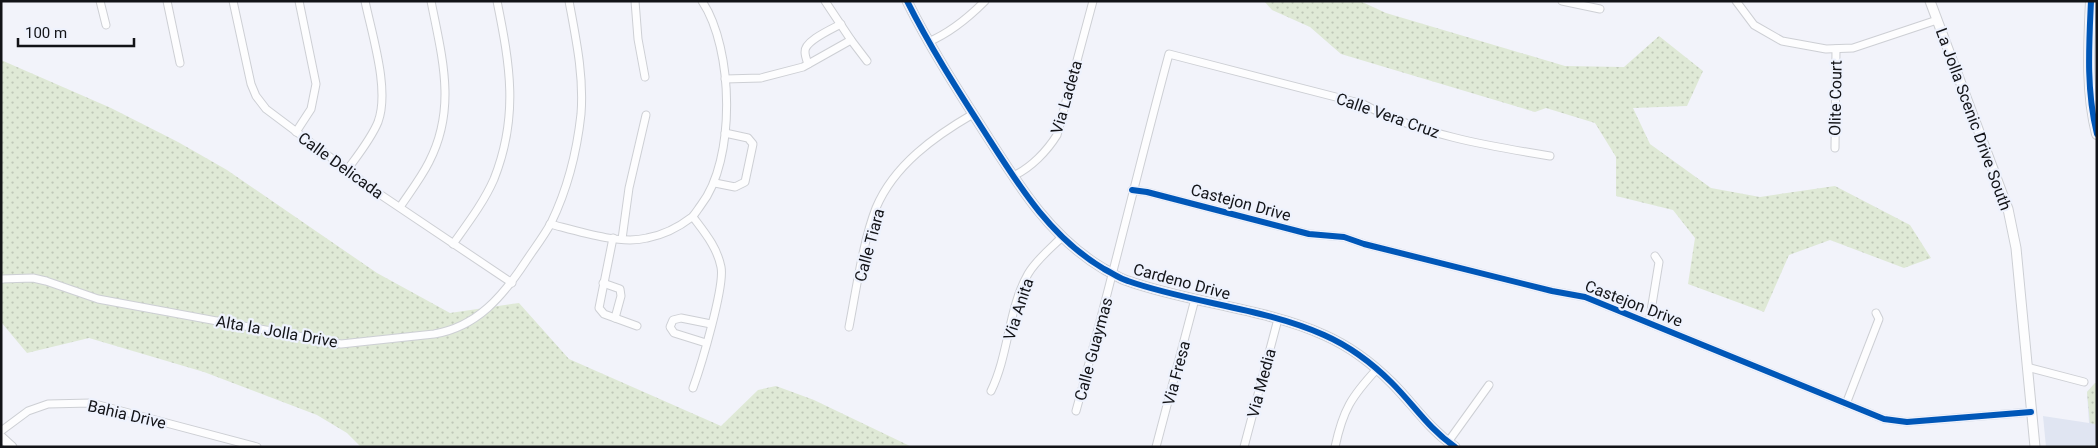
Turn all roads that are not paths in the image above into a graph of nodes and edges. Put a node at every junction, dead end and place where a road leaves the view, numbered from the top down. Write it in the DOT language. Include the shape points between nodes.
graph roads {
  1 [pos="100,1"];
  2 [pos="167,1"];
  3 [pos="233,1"];
  4 [pos="299,1"];
  5 [pos="365,1"];
  6 [pos="431,1"];
  7 [pos="497,1"];
  8 [pos="569,1"];
  9 [pos="635,1"];
  10 [pos="825,1"];
  11 [pos="907,1"];
  12 [pos="985,1"];
  13 [pos="1093,1"];
  14 [pos="1562,1"];
  15 [pos="1736,1"];
  16 [pos="1930,1"];
  17 [pos="2091,1"];
  18 [pos="706,2"];
  19 [pos="1600,9"];
  20 [pos="1937,20"];
  21 [pos="840,24"];
  22 [pos="106,25"];
  23 [pos="851,40"];
  24 [pos="928,42"];
  25 [pos="1836,49"];
  26 [pos="1169,54"];
  27 [pos="867,61"];
  28 [pos="180,63"];
  29 [pos="808,64"];
  30 [pos="645,77"];
  31 [pos="725,78"];
  32 [pos="973,114"];
  33 [pos="646,115"];
  34 [pos="296,132"];
  35 [pos="725,133"];
  36 [pos="2097,134"];
  37 [pos="1835,148"];
  38 [pos="1550,156"];
  39 [pos="347,170"];
  40 [pos="1013,176"];
  41 [pos="714,183"];
  42 [pos="1132,190"];
  43 [pos="400,207"];
  44 [pos="693,216"];
  45 [pos="550,224"];
  46 [pos="1062,237"];
  47 [pos="613,238"];
  48 [pos="622,239"];
  49 [pos="453,244"];
  50 [pos="1655,256"];
  51 [pos="1112,273"];
  52 [pos="1,279"];
  53 [pos="512,283"];
  54 [pos="603,283"];
  55 [pos="1195,299"];
  56 [pos="1876,313"];
  57 [pos="615,318"];
  58 [pos="1278,319"];
  59 [pos="1649,323"];
  60 [pos="711,324"];
  61 [pos="637,326"];
  62 [pos="849,327"];
  63 [pos="706,343"];
  64 [pos="2027,367"];
  65 [pos="1377,370"];
  66 [pos="2084,382"];
  67 [pos="1489,385"];
  68 [pos="694,388"];
  69 [pos="991,390"];
  70 [pos="1846,404"];
  71 [pos="1076,411"];
  72 [pos="2031,412"];
  73 [pos="1,431"];
  74 [pos="1,436"];
  75 [pos="1452,444"];
  76 [pos="12,447"];
  77 [pos="257,447"];
  78 [pos="1156,447"];
  79 [pos="1244,447"];
  80 [pos="1335,447"];
  81 [pos="2035,447"];
  1 -- 22 [label="street"];
  2 -- 28 [label="street"];
  3 -- 34 [label="street, Calle Delicada" via="253,90 266,109"];
  4 -- 34 [label="street" via="316,84 311,109"];
  5 -- 39 [label="street" via="383,89 382,106 375,129"];
  6 -- 43 [label="street" via="446,77 445,106 429,162"];
  7 -- 49 [label="street" via="508,60 510,113 506,142 493,179"];
  8 -- 45 [label="street, Alta la Jolla Drive" via="582,83 581,113 570,171"];
  9 -- 30 [label="street"];
  10 -- 21 [label="street"];
  11 -- 24 [label="street, Cardeno Drive"];
  12 -- 24 [label="street" via="957,26"];
  13 -- 40 [label="street, Via Ladeta" via="1056,135 1044,153"];
  14 -- 19 [label="street"];
  15 -- 25 [label="street" via="1754,25 1782,41"];
  16 -- 20 [label="street, La Jolla Scenic Drive South"];
  17 -- 36 [label="main road" via="2089,68"];
  18 -- 31 [label="street" via="718,38"];
  20 -- 25 [label="street" via="1853,48"];
  20 -- 64 [label="street, La Jolla Scenic Drive South" via="2008,209 2016,248"];
  21 -- 23 [label="street"];
  21 -- 29 [label="street" via="806,46 804,51"];
  23 -- 27 [label="street"];
  23 -- 29 [label="street"];
  24 -- 32 [label="street, Cardeno Drive"];
  25 -- 37 [label="street, Olite Court"];
  26 -- 38 [label="street, Calle Vera Cruz" via="1363,104 1417,127 1506,149"];
  26 -- 42 [label="street, Calle Guaymas"];
  29 -- 31 [label="street" via="761,78"];
  31 -- 35 [label="street"];
  32 -- 40 [label="street, Cardeno Drive"];
  32 -- 62 [label="street, Calle Tiara" via="923,148 886,190 871,224"];
  33 -- 48 [label="street" via="629,188"];
  34 -- 39 [label="street, Calle Delicada"];
  35 -- 41 [label="street"];
  35 -- 41 [label="street" via="748,138 752,144 746,182 735,188"];
  39 -- 43 [label="street, Calle Delicada"];
  40 -- 46 [label="street, Cardeno Drive"];
  41 -- 44 [label="street"];
  42 -- 51 [label="street, Calle Guaymas"];
  42 -- 59 [label="street, Castejon Drive" via="1309,234 1344,237 1585,297"];
  43 -- 49 [label="street, Calle Delicada"];
  44 -- 48 [label="street" via="657,236 640,240"];
  44 -- 60 [label="street" via="712,242 721,270"];
  45 -- 47 [label="street"];
  45 -- 53 [label="street, Alta la Jolla Drive"];
  46 -- 51 [label="street, Cardeno Drive"];
  46 -- 69 [label="street, Via Anita" via="1028,273"];
  47 -- 48 [label="street"];
  47 -- 54 [label="street"];
  49 -- 53 [label="street, Calle Delicada"];
  50 -- 59 [label="street" via="1659,262"];
  51 -- 55 [label="street, Cardeno Drive" via="1126,281"];
  51 -- 71 [label="street, Calle Guaymas"];
  52 -- 53 [label="street, Alta la Jolla Drive" via="46,280 98,299 341,344 445,332 486,311"];
  54 -- 57 [label="street" via="599,308"];
  54 -- 57 [label="street" via="620,289"];
  55 -- 58 [label="street, Cardeno Drive"];
  55 -- 78 [label="street, Via Fresa"];
  56 -- 70 [label="street" via="1879,319"];
  57 -- 61 [label="street"];
  58 -- 65 [label="street, Cardeno Drive" via="1324,334 1355,351"];
  58 -- 79 [label="street, Via Media"];
  59 -- 70 [label="street, Castejon Drive"];
  60 -- 63 [label="street"];
  60 -- 63 [label="street" via="681,318 673,320 670,327 674,334"];
  63 -- 68 [label="street"];
  64 -- 66 [label="street"];
  64 -- 72 [label="street, La Jolla Scenic Drive South"];
  65 -- 75 [label="street, Cardeno Drive" via="1423,420"];
  65 -- 80 [label="street" via="1351,399 1340,422"];
  67 -- 75 [label="street"];
  70 -- 72 [label="street, Castejon Drive" via="1884,419 1907,422"];
  72 -- 81 [label="street, La Jolla Scenic Drive South"];
  73 -- 77 [label="street, Bahia Drive" via="28,412 48,404 91,403"];
  74 -- 76 [label="street"];
}
